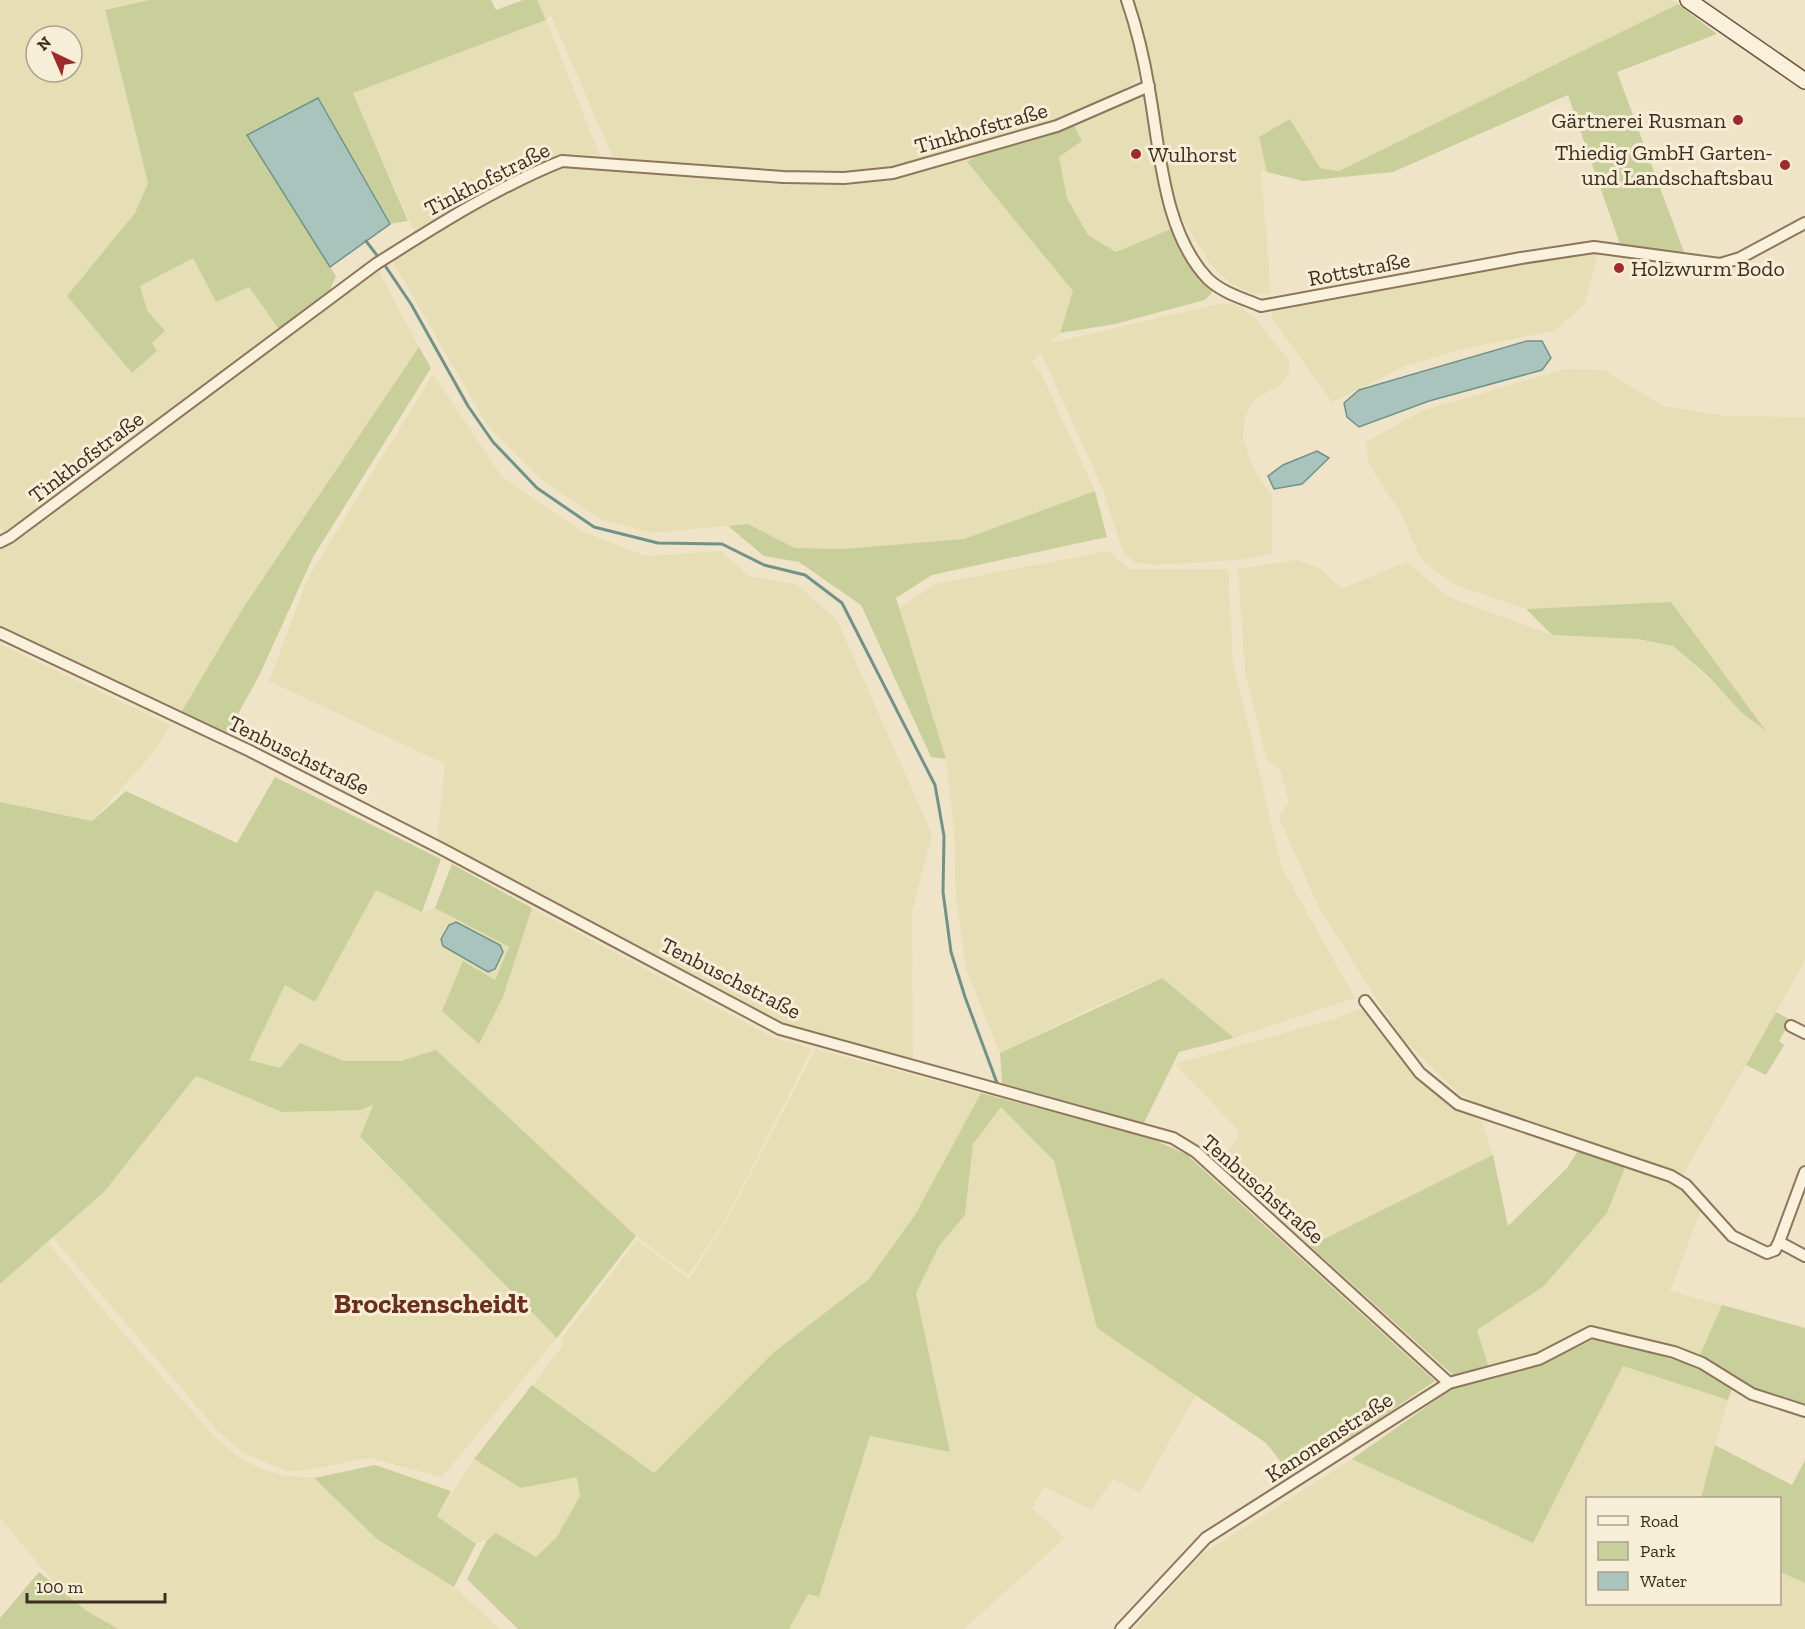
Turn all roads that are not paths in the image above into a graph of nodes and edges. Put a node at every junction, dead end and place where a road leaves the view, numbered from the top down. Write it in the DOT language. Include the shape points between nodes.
graph roads {
  1 [pos="1127,0"];
  2 [pos="1688,0"];
  3 [pos="1805,81"];
  4 [pos="1149,86"];
  5 [pos="1805,223"];
  6 [pos="0,542"];
  7 [pos="0,633"];
  8 [pos="1365,1001"];
  9 [pos="1791,1026"];
  10 [pos="1805,1034"];
  11 [pos="1805,1172"];
  12 [pos="1779,1242"];
  13 [pos="1805,1256"];
  14 [pos="1449,1383"];
  15 [pos="1805,1411"];
  16 [pos="1121,1629"];
  1 -- 4 [label="street, Rottstraße"];
  2 -- 3 [label="main road"];
  4 -- 5 [label="street, Rottstraße" via="1168,204 1194,261 1222,291 1261,306 1594,247 1720,264 1740,258"];
  4 -- 6 [label="street, Tinkhofstraße" via="1058,126 893,173 844,178 783,177 562,161 434,228 376,264"];
  7 -- 14 [label="street, Tenbuschstraße" via="250,751 780,1029 1173,1138 1196,1152"];
  8 -- 12 [label="street" via="1420,1073 1458,1104 1671,1176 1686,1185 1732,1236 1767,1253 1775,1250"];
  9 -- 10 [label="street"];
  11 -- 12 [label="street"];
  12 -- 13 [label="street"];
  14 -- 15 [label="street, Kanonenstraße" via="1539,1359 1591,1332 1674,1352 1702,1363 1752,1394"];
  14 -- 16 [label="street, Kanonenstraße" via="1206,1538"];
}
